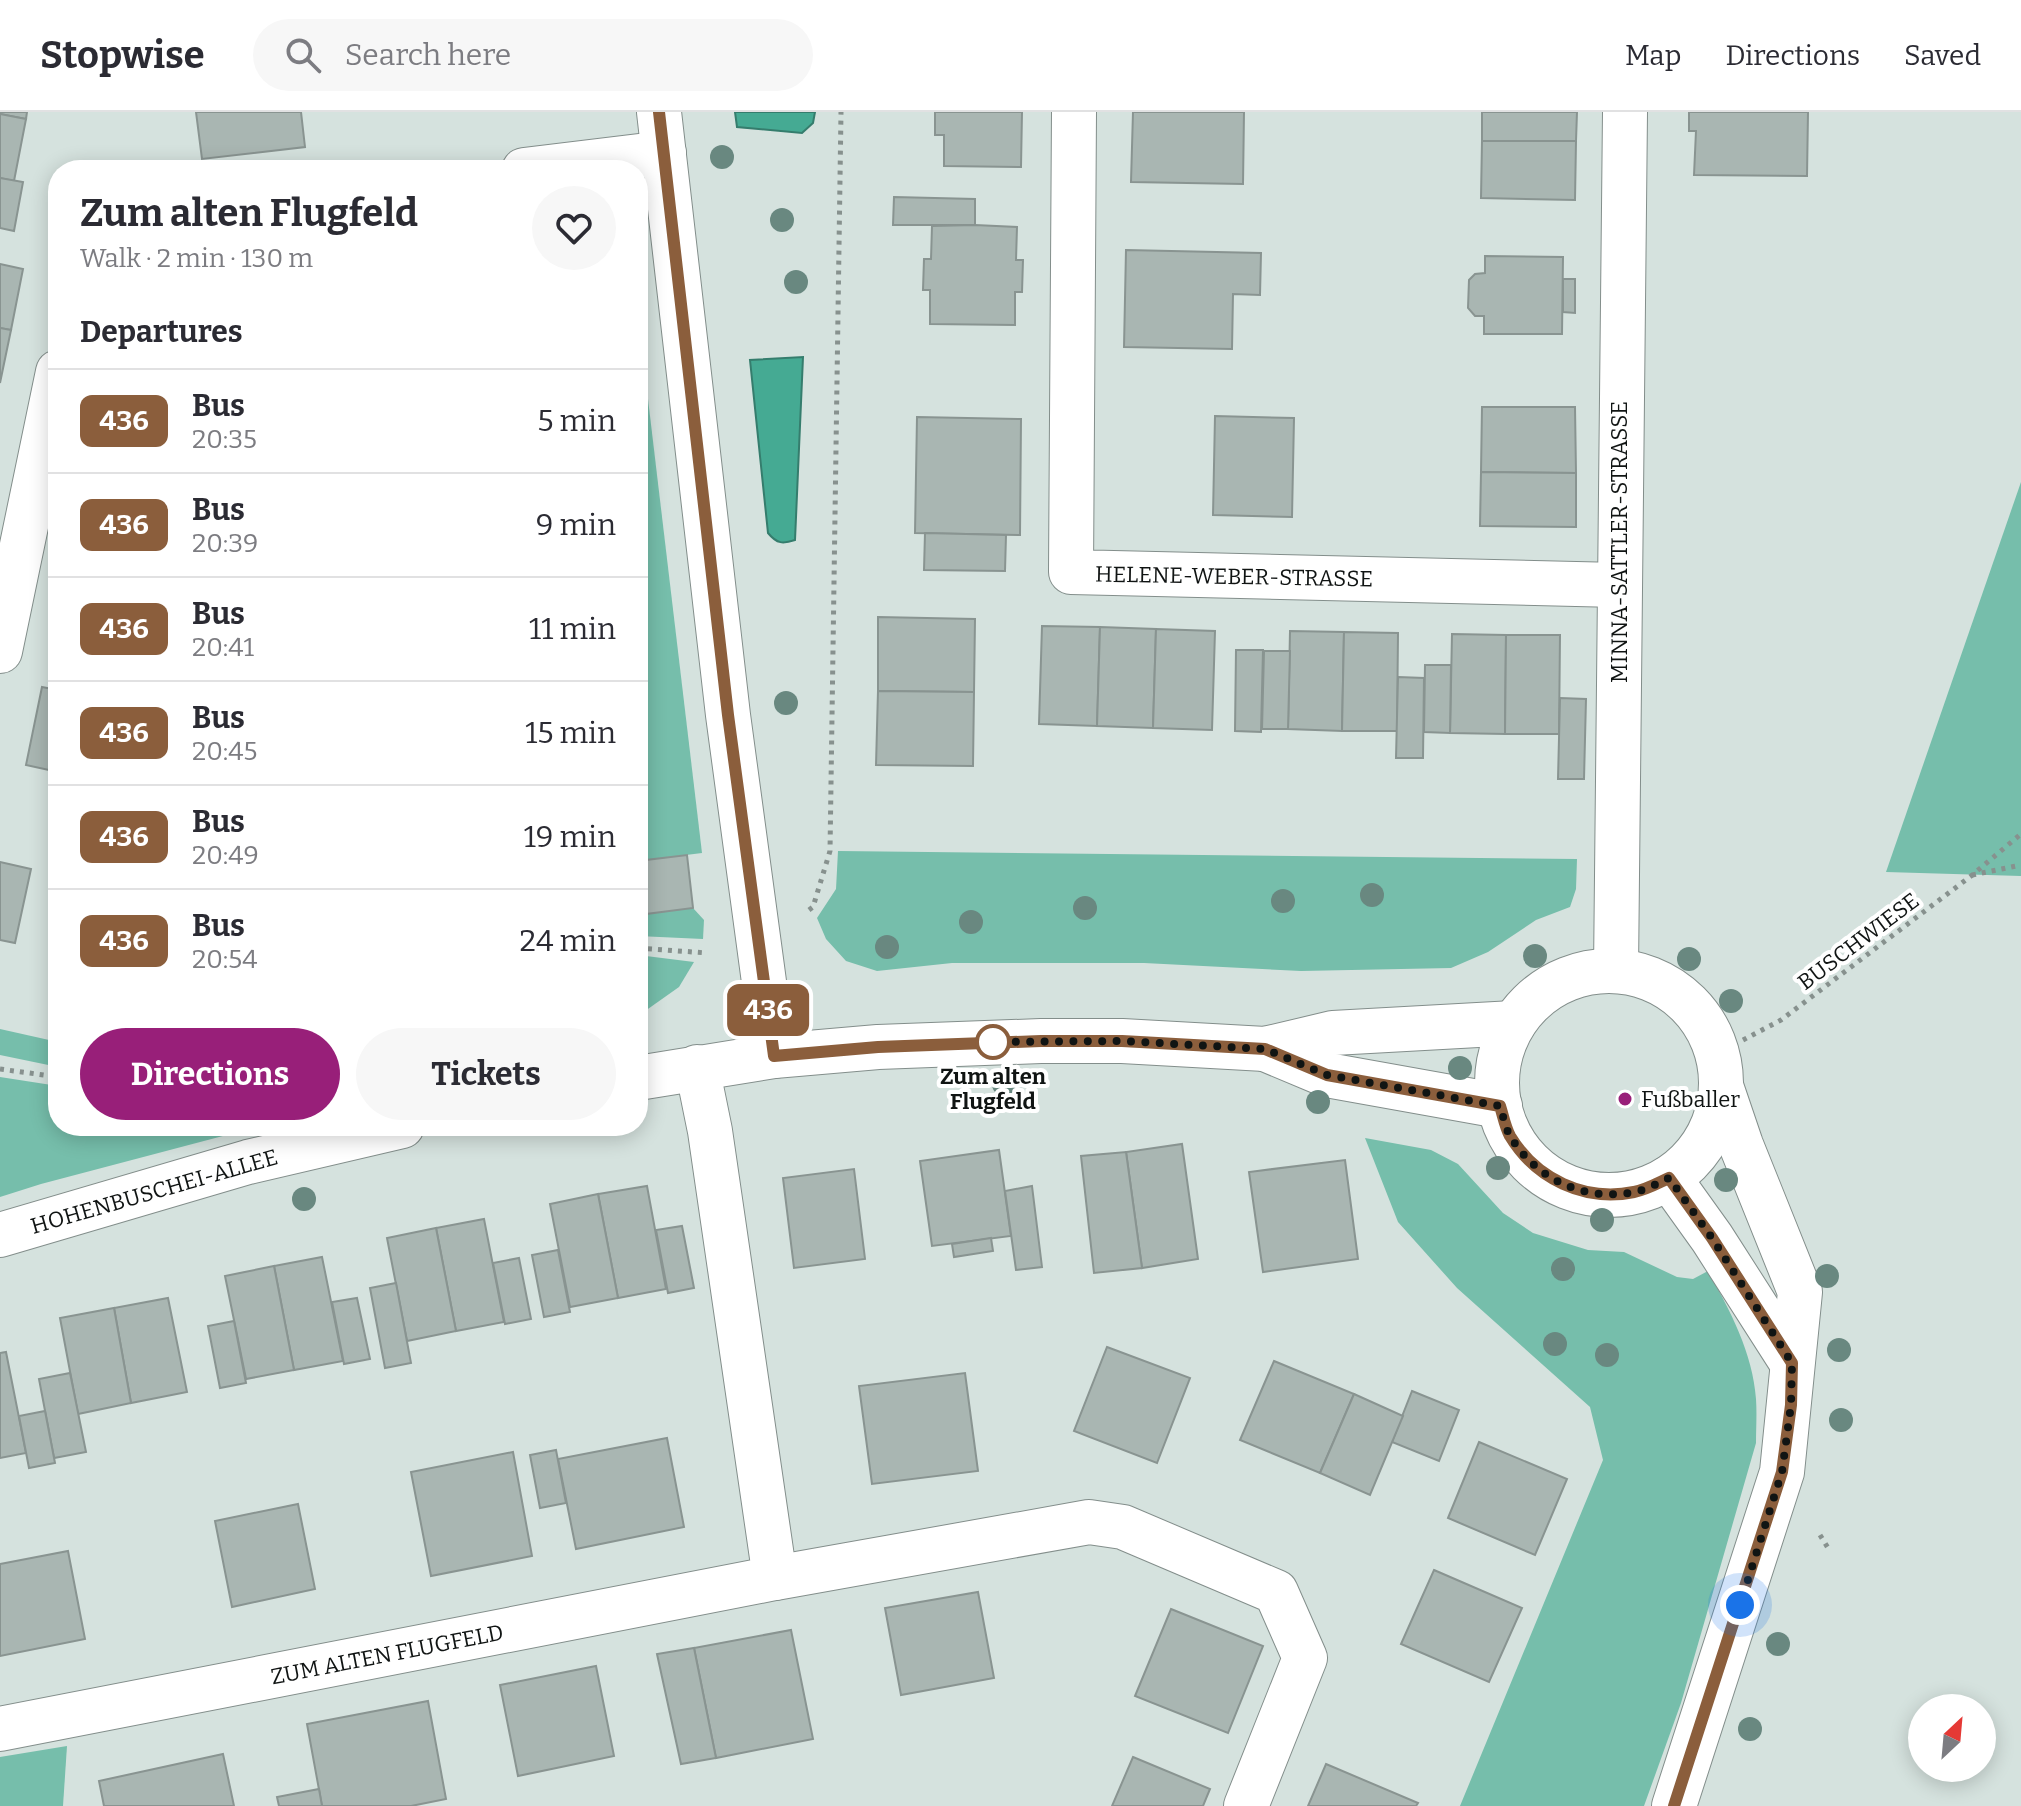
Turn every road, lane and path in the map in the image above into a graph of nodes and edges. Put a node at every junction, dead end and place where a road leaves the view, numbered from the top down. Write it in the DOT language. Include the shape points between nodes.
graph roads {
  1 [pos="841,112"];
  2 [pos="1074,112"];
  3 [pos="1625,112"];
  4 [pos="662,132"];
  5 [pos="560,160"];
  6 [pos="48,420"];
  7 [pos="1618,585"];
  8 [pos="0,651"];
  9 [pos="2021,834"];
  10 [pos="830,851"];
  11 [pos="2021,865"];
  12 [pos="1971,876"];
  13 [pos="761,946"];
  14 [pos="648,949"];
  15 [pos="1616,971"];
  16 [pos="1514,1023"];
  17 [pos="1265,1049"];
  18 [pos="774,1056"];
  19 [pos="697,1067"];
  20 [pos="0,1069"];
  21 [pos="1720,1071"];
  22 [pos="48,1076"];
  23 [pos="648,1076"];
  24 [pos="1500,1106"];
  25 [pos="359,1136"];
  26 [pos="1669,1178"];
  27 [pos="0,1235"];
  28 [pos="1792,1363"];
  29 [pos="775,1578"];
  30 [pos="0,1729"];
  31 [pos="1246,1806"];
  32 [pos="1674,1806"];
  1 -- 10 [label="path"];
  2 -- 7 [label="street, HELENE-WEBER-STRASSE" via="1071,572"];
  3 -- 7 [label="street, MINNA-SATTLER-STRASSE"];
  4 -- 5 [label="street"];
  4 -- 13 [label="street" via="728,715"];
  6 -- 8 [label="street"];
  7 -- 15 [label="street, MINNA-SATTLER-STRASSE"];
  9 -- 12 [label="path"];
  11 -- 12 [label="path, BUSCHWIESE"];
  12 -- 21 [label="path, BUSCHWIESE"];
  13 -- 14 [label="path" via="705,953"];
  13 -- 18 [label="street"];
  15 -- 16 [label="street" via="1574,976 1540,994"];
  15 -- 21 [label="street" via="1646,977 1678,994 1703,1020"];
  16 -- 17 [label="street" via="1333,1033"];
  16 -- 24 [label="street" via="1499,1058"];
  17 -- 18 [label="street" via="1026,1041"];
  17 -- 24 [label="street" via="1327,1075"];
  18 -- 19 [label="street"];
  19 -- 23 [label="street"];
  19 -- 29 [label="street"];
  20 -- 22 [label="path"];
  21 -- 26 [label="street" via="1715,1124 1696,1155"];
  21 -- 28 [label="street" via="1741,1145 1800,1292"];
  24 -- 26 [label="street" via="1508,1133 1531,1164 1563,1185 1600,1195 1636,1192"];
  25 -- 27 [label="street, HOHENBUSCHEI-ALLEE" via="248,1162"];
  26 -- 28 [label="street"];
  28 -- 32 [label="street" via="1782,1472"];
  29 -- 30 [label="street, ZUM ALTEN FLUGFELD"];
  29 -- 31 [label="street, ZUM ALTEN FLUGFELD" via="1089,1522 1123,1527 1276,1592 1305,1658"];
}
